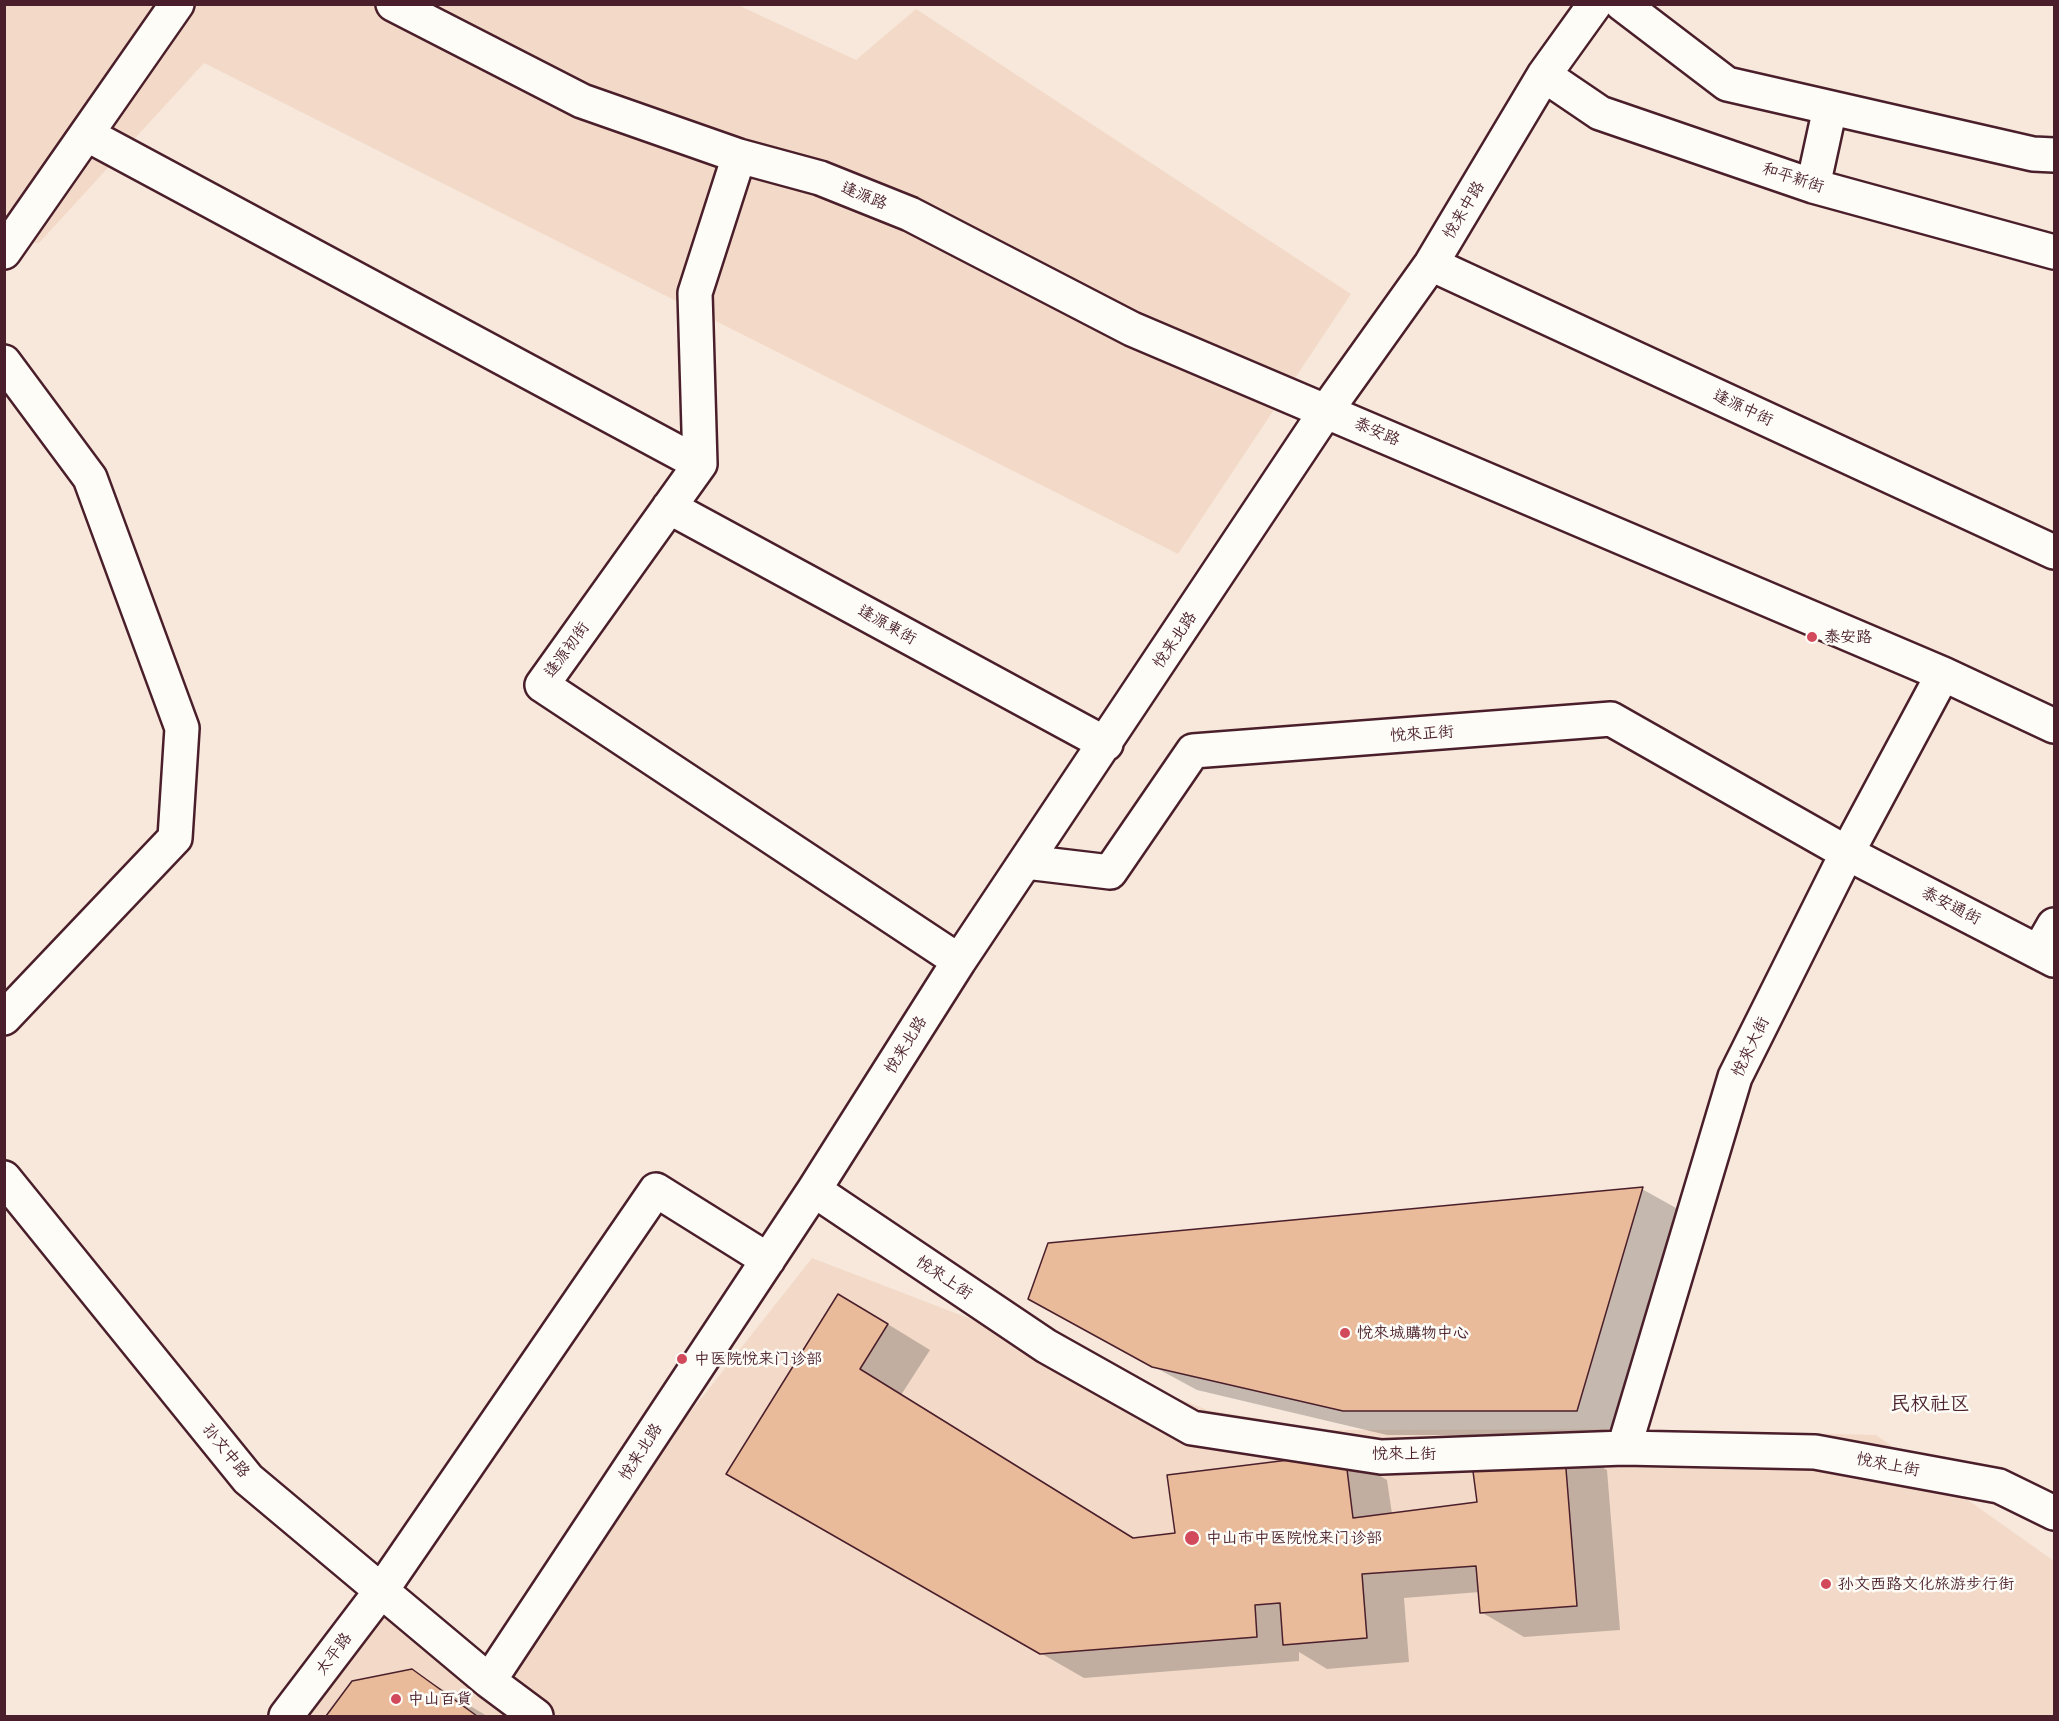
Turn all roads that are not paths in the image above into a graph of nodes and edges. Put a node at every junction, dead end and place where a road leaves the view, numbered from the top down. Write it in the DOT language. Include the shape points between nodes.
graph roads {
  1 [pos="177,4"];
  2 [pos="393,4"];
  3 [pos="1600,7"];
  4 [pos="1544,75"];
  5 [pos="1830,108"];
  6 [pos="88,135"];
  7 [pos="2055,155"];
  8 [pos="739,156"];
  9 [pos="1814,186"];
  10 [pos="4,252"];
  11 [pos="2055,252"];
  12 [pos="1431,264"];
  13 [pos="4,362"];
  14 [pos="1326,411"];
  15 [pos="700,464"];
  16 [pos="669,507"];
  17 [pos="2055,552"];
  18 [pos="1943,674"];
  19 [pos="2055,726"];
  20 [pos="1106,744"];
  21 [pos="1847,853"];
  22 [pos="1026,862"];
  23 [pos="2049,945"];
  24 [pos="959,961"];
  25 [pos="4,1018"];
  26 [pos="4,1178"];
  27 [pos="814,1190"];
  28 [pos="768,1260"];
  29 [pos="1624,1448"];
  30 [pos="2055,1513"];
  31 [pos="381,1591"];
  32 [pos="489,1681"];
  33 [pos="286,1716"];
  34 [pos="536,1716"];
  1 -- 6 [label="street"];
  2 -- 8 [label="street, 逢源路" via="582,101"];
  3 -- 4 [label="street, 悦来中路"];
  3 -- 5 [label="street" via="1727,84"];
  4 -- 9 [label="street, 和平新街" via="1600,113"];
  4 -- 12 [label="street, 悦来中路"];
  5 -- 7 [label="street" via="2033,154"];
  5 -- 9 [label="street"];
  6 -- 10 [label="street"];
  6 -- 15 [label="street"];
  8 -- 14 [label="street, 逢源路" via="820,178 910,214 1132,329"];
  8 -- 15 [label="street" via="695,293"];
  9 -- 11 [label="street, 和平新街"];
  12 -- 14 [label="street, 悦来中路"];
  12 -- 17 [label="street, 逢源中街"];
  13 -- 25 [label="street" via="90,478 182,728 175,838"];
  14 -- 18 [label="street, 泰安路"];
  14 -- 20 [label="street, 悦来北路"];
  15 -- 16 [label="street, 逢源初街"];
  16 -- 20 [label="street, 逢源東街"];
  16 -- 24 [label="street, 逢源初街" via="542,685"];
  18 -- 19 [label="street, 泰安路"];
  18 -- 21 [label="street, 悅來大街"];
  20 -- 22 [label="street, 悦来北路"];
  21 -- 22 [label="street, 悅來正街" via="1611,719 1193,751 1110,872"];
  21 -- 23 [label="street, 泰安通街"];
  21 -- 29 [label="street, 悅來大街" via="1735,1077"];
  22 -- 24 [label="street, 悦来北路"];
  24 -- 27 [label="street, 悦来北路"];
  26 -- 31 [label="street, 孙文中路" via="248,1479"];
  27 -- 28 [label="street, 悦来北路"];
  27 -- 29 [label="street, 悅來上街" via="1046,1346 1192,1428 1382,1457"];
  28 -- 31 [label="street, 太平路" via="656,1190"];
  28 -- 32 [label="street, 悦来北路"];
  29 -- 30 [label="street, 悅來上街" via="1815,1452 1999,1486"];
  31 -- 32 [label="street, 孙文中路"];
  31 -- 33 [label="street, 太平路"];
  32 -- 34 [label="street, 孙文中路"];
}
